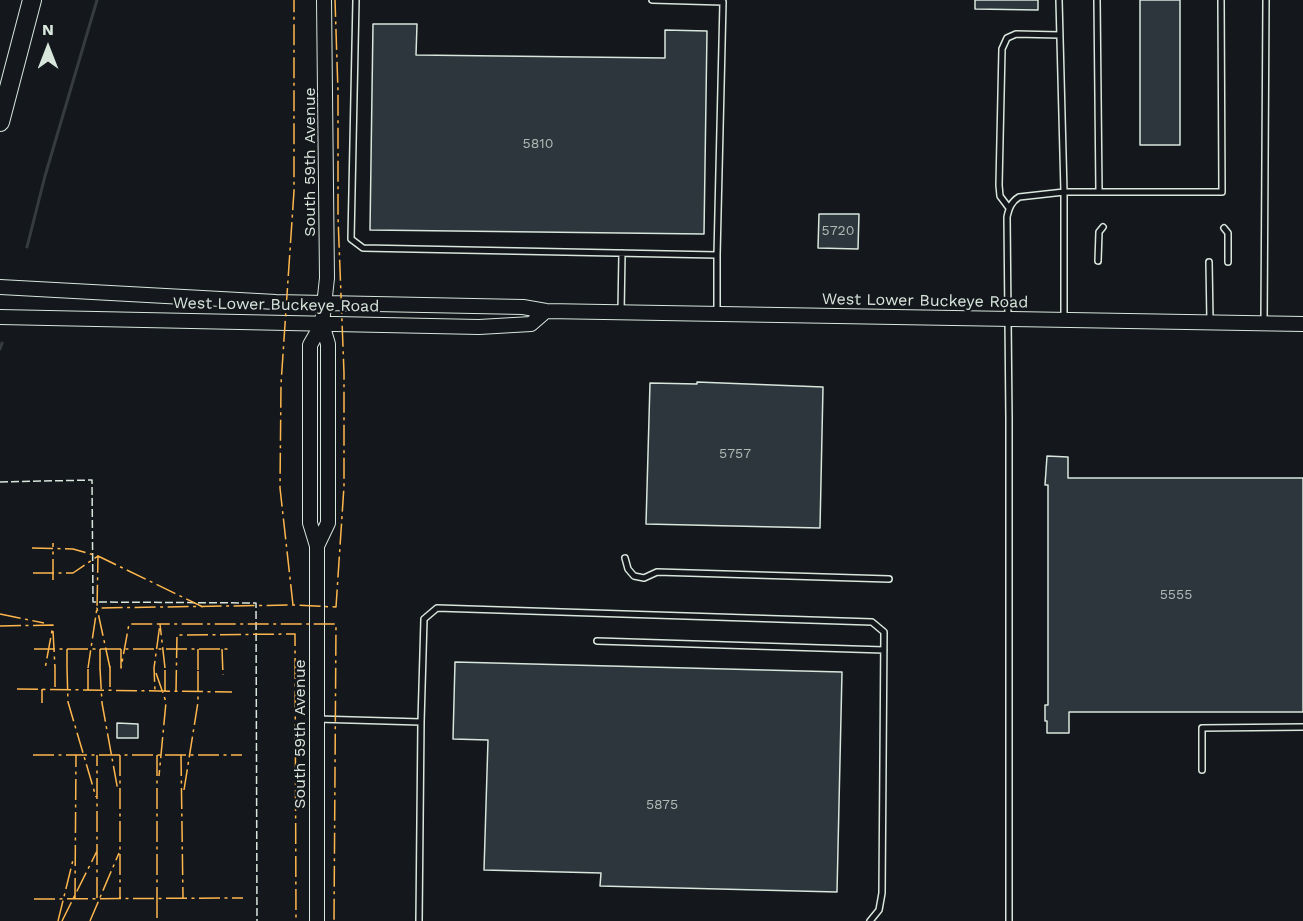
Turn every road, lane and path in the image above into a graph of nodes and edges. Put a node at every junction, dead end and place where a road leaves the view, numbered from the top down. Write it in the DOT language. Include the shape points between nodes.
graph roads {
  1 [pos="32,0"];
  2 [pos="324,0"];
  3 [pos="356,0"];
  4 [pos="652,0"];
  5 [pos="1059,0"];
  6 [pos="1097,0"];
  7 [pos="1221,0"];
  8 [pos="1266,0"];
  9 [pos="1060,34"];
  10 [pos="0,122"];
  11 [pos="1064,192"];
  12 [pos="1099,192"];
  13 [pos="1009,208"];
  14 [pos="1103,227"];
  15 [pos="1224,228"];
  16 [pos="622,253"];
  17 [pos="717,255"];
  18 [pos="1098,261"];
  19 [pos="1209,262"];
  20 [pos="1228,262"];
  21 [pos="0,287"];
  22 [pos="324,303"];
  23 [pos="546,311"];
  24 [pos="621,312"];
  25 [pos="717,313"];
  26 [pos="0,317"];
  27 [pos="1009,319"];
  28 [pos="1064,320"];
  29 [pos="1210,322"];
  30 [pos="1264,323"];
  31 [pos="322,324"];
  32 [pos="1303,324"];
  33 [pos="626,558"];
  34 [pos="889,579"];
  35 [pos="597,641"];
  36 [pos="884,650"];
  37 [pos="316,719"];
  38 [pos="421,722"];
  39 [pos="1303,728"];
  40 [pos="1202,770"];
  41 [pos="316,921"];
  42 [pos="419,921"];
  43 [pos="870,921"];
  44 [pos="1009,921"];
  1 -- 10 [label="highway"];
  2 -- 22 [label="main road, South 59th Avenue"];
  3 -- 16 [label="lane" via="351,239 363,248"];
  4 -- 17 [label="lane" via="723,2"];
  5 -- 9 [label="lane"];
  6 -- 12 [label="lane"];
  7 -- 12 [label="lane" via="1222,192"];
  8 -- 30 [label="lane"];
  9 -- 11 [label="lane"];
  9 -- 13 [label="lane" via="1016,34 1007,38 1002,49 999,185 1000,196"];
  11 -- 12 [label="lane"];
  11 -- 13 [label="lane" via="1020,196"];
  11 -- 28 [label="lane"];
  13 -- 27 [label="lane"];
  14 -- 18 [label="lane" via="1099,232"];
  15 -- 20 [label="lane" via="1228,233"];
  16 -- 17 [label="lane"];
  16 -- 24 [label="lane"];
  17 -- 25 [label="lane"];
  19 -- 29 [label="lane"];
  21 -- 22 [label="main road, West Lower Buckeye Road"];
  22 -- 23 [label="main road, West Lower Buckeye Road" via="523,306"];
  22 -- 31 [label="main road, South 59th Avenue"];
  23 -- 24 [label="main road, West Lower Buckeye Road"];
  23 -- 31 [label="main road, West Lower Buckeye Road" via="531,324 506,326"];
  24 -- 25 [label="main road, West Lower Buckeye Road"];
  25 -- 27 [label="main road, West Lower Buckeye Road"];
  26 -- 31 [label="main road, West Lower Buckeye Road"];
  27 -- 28 [label="main road, West Lower Buckeye Road"];
  27 -- 44 [label="lane"];
  28 -- 29 [label="main road, West Lower Buckeye Road"];
  29 -- 30 [label="main road, West Lower Buckeye Road"];
  30 -- 32 [label="main road, West Lower Buckeye Road"];
  31 -- 37 [label="main road, South 59th Avenue" via="310,345 310,523 317,546"];
  33 -- 34 [label="lane" via="634,576 644,578 657,572"];
  35 -- 36 [label="lane"];
  36 -- 38 [label="lane" via="884,632 872,622 437,608 424,619"];
  36 -- 43 [label="lane" via="882,893 879,910"];
  37 -- 38 [label="lane"];
  37 -- 41 [label="main road, South 59th Avenue"];
  38 -- 42 [label="lane"];
  39 -- 40 [label="lane" via="1202,728"];
}
